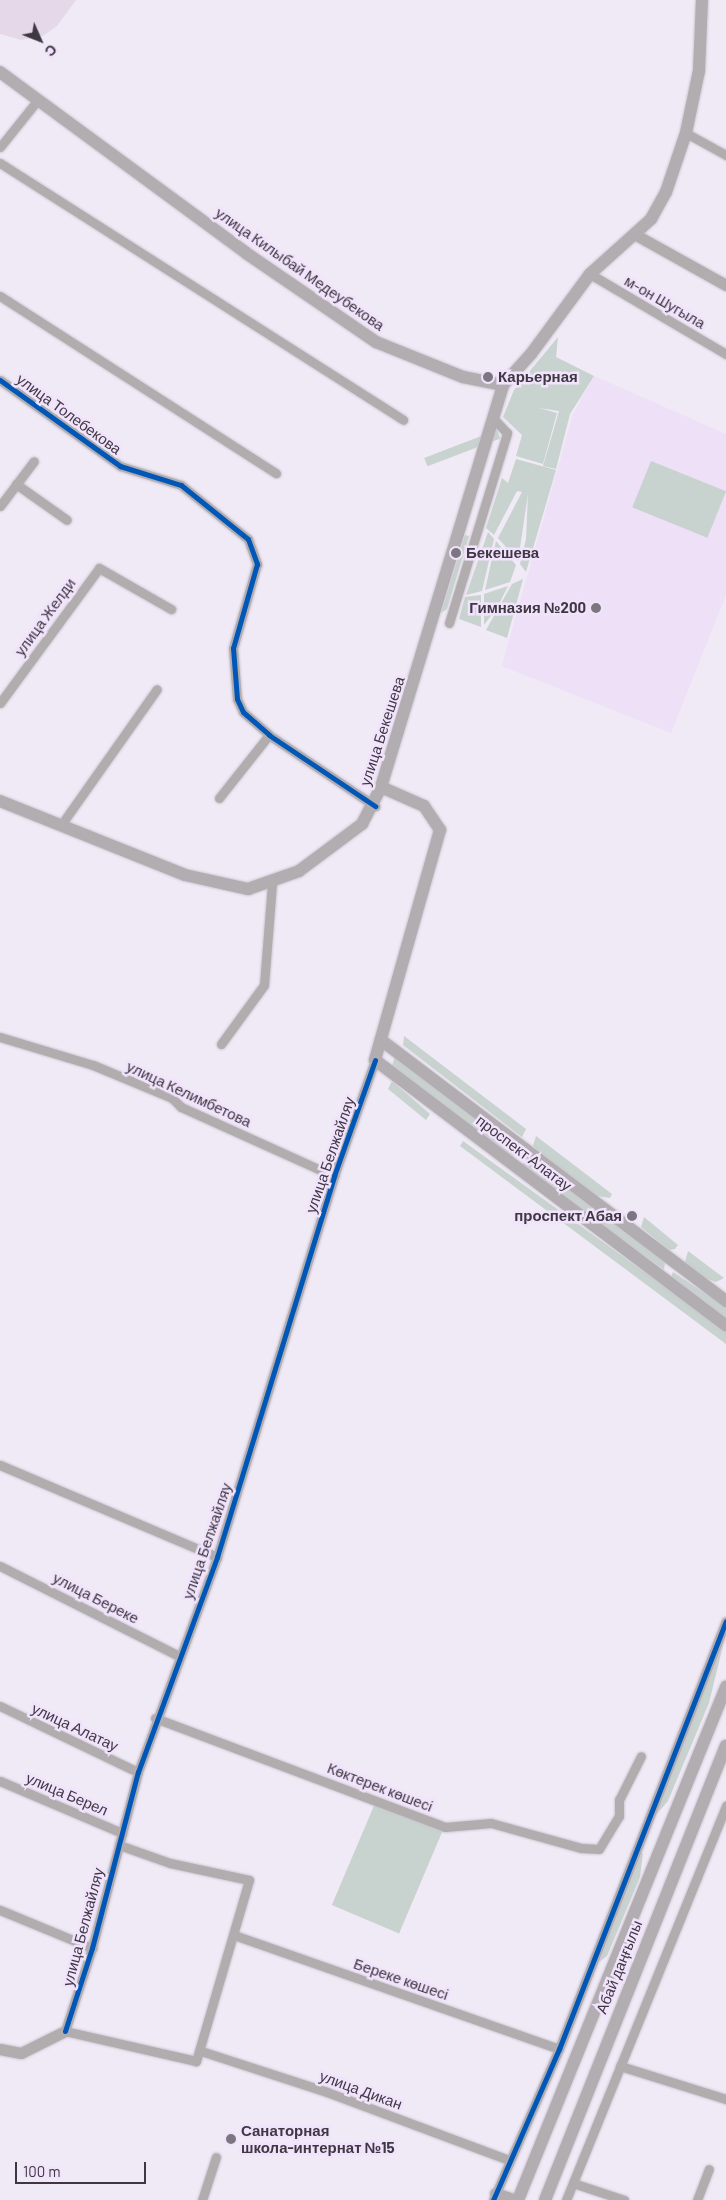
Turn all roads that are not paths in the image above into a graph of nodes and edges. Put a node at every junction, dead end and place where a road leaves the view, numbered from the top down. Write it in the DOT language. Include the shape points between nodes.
graph roads {
  1 [pos="702,0"];
  2 [pos="0,72"];
  3 [pos="36,102"];
  4 [pos="686,133"];
  5 [pos="0,147"];
  6 [pos="726,155"];
  7 [pos="0,163"];
  8 [pos="636,235"];
  9 [pos="590,274"];
  10 [pos="726,285"];
  11 [pos="0,296"];
  12 [pos="726,354"];
  13 [pos="0,380"];
  14 [pos="503,385"];
  15 [pos="492,417"];
  16 [pos="403,420"];
  17 [pos="34,462"];
  18 [pos="276,473"];
  19 [pos="16,484"];
  20 [pos="0,506"];
  21 [pos="67,520"];
  22 [pos="171,609"];
  23 [pos="449,623"];
  24 [pos="157,689"];
  25 [pos="0,704"];
  26 [pos="269,735"];
  27 [pos="381,787"];
  28 [pos="219,798"];
  29 [pos="0,801"];
  30 [pos="375,806"];
  31 [pos="61,825"];
  32 [pos="272,883"];
  33 [pos="0,1037"];
  34 [pos="381,1040"];
  35 [pos="221,1044"];
  36 [pos="376,1060"];
  37 [pos="523,1149"];
  38 [pos="514,1166"];
  39 [pos="334,1176"];
  40 [pos="673,1262"];
  41 [pos="663,1279"];
  42 [pos="726,1301"];
  43 [pos="726,1325"];
  44 [pos="0,1465"];
  45 [pos="217,1557"];
  46 [pos="0,1566"];
  47 [pos="726,1621"];
  48 [pos="179,1656"];
  49 [pos="726,1687"];
  50 [pos="0,1706"];
  51 [pos="155,1718"];
  52 [pos="726,1746"];
  53 [pos="641,1756"];
  54 [pos="138,1772"];
  55 [pos="0,1781"];
  56 [pos="726,1805"];
  57 [pos="122,1833"];
  58 [pos="119,1845"];
  59 [pos="0,1910"];
  60 [pos="234,1935"];
  61 [pos="92,1948"];
  62 [pos="65,2031"];
  63 [pos="559,2048"];
  64 [pos="0,2049"];
  65 [pos="201,2051"];
  66 [pos="620,2066"];
  67 [pos="726,2099"];
  68 [pos="216,2157"];
  69 [pos="509,2160"];
  70 [pos="709,2169"];
  71 [pos="573,2183"];
  72 [pos="495,2197"];
  73 [pos="202,2200"];
  74 [pos="513,2200"];
  75 [pos="518,2200"];
  76 [pos="545,2200"];
  77 [pos="566,2200"];
  78 [pos="624,2200"];
  79 [pos="697,2200"];
  1 -- 4 [label="main road" via="699,72"];
  2 -- 3 [label="main road, улица Килыбай Медеубекова"];
  3 -- 5 [label="street"];
  3 -- 14 [label="main road, улица Килыбай Медеубекова" via="376,342 463,377"];
  4 -- 6 [label="street"];
  4 -- 8 [label="main road" via="661,202"];
  7 -- 16 [label="street"];
  8 -- 9 [label="main road"];
  8 -- 10 [label="street"];
  9 -- 12 [label="street, м-он Шугыла"];
  9 -- 14 [label="main road" via="531,354"];
  11 -- 18 [label="street"];
  13 -- 26 [label="street, улица Толебекова" via="120,466 181,485 231,522 255,549 257,564 233,648 234,672 243,712"];
  14 -- 15 [label="main road, улица Бекешева"];
  15 -- 23 [label="street" via="507,433"];
  15 -- 27 [label="main road, улица Бекешева"];
  17 -- 19 [label="street"];
  19 -- 20 [label="street"];
  19 -- 21 [label="street"];
  22 -- 25 [label="street, улица Желди" via="105,568 95,571"];
  24 -- 31 [label="street"];
  26 -- 28 [label="street"];
  26 -- 30 [label="street"];
  27 -- 30 [label="main road, улица Бекешева"];
  27 -- 34 [label="main road, улица Белжайляу" via="424,806 440,830"];
  29 -- 31 [label="main road, улица Бекешева"];
  30 -- 32 [label="main road, улица Бекешева" via="362,824 319,859"];
  31 -- 32 [label="main road, улица Бекешева" via="221,886 248,889"];
  32 -- 35 [label="street" via="264,985"];
  33 -- 39 [label="street, улица Келимбетова" via="93,1065"];
  34 -- 36 [label="main road, улица Белжайляу"];
  34 -- 37 [label="main road, проспект Алатау"];
  36 -- 38 [label="main road, проспект Алатау"];
  36 -- 39 [label="street, улица Белжайляу"];
  37 -- 38 [label="main road"];
  37 -- 40 [label="main road, проспект Алатау"];
  38 -- 41 [label="main road, проспект Алатау"];
  39 -- 45 [label="street, улица Белжайляу"];
  40 -- 41 [label="main road"];
  40 -- 42 [label="main road, проспект Алатау"];
  41 -- 43 [label="main road, проспект Алатау"];
  44 -- 45 [label="street"];
  45 -- 48 [label="street, улица Белжайляу"];
  46 -- 48 [label="street, улица Береке"];
  47 -- 63 [label="street"];
  48 -- 51 [label="street, улица Белжайляу"];
  49 -- 75 [label="main road"];
  50 -- 54 [label="street, улица Алатау"];
  51 -- 53 [label="street, Көктерек көшесі" via="445,1828 491,1823 569,1846 600,1849 619,1816 619,1800"];
  51 -- 54 [label="street, улица Белжайляу"];
  52 -- 76 [label="main road, Абай даңғылы"];
  54 -- 57 [label="street, улица Белжайляу"];
  55 -- 57 [label="street, улица Берел"];
  56 -- 66 [label="street"];
  57 -- 58 [label="street, улица Белжайляу"];
  58 -- 60 [label="street" via="170,1864 250,1880"];
  58 -- 61 [label="street, улица Белжайляу"];
  59 -- 61 [label="street"];
  60 -- 63 [label="street, Береке көшесі"];
  60 -- 65 [label="street"];
  61 -- 62 [label="street, улица Белжайляу"];
  62 -- 64 [label="street" via="21,2054"];
  62 -- 65 [label="street" via="193,2061"];
  63 -- 69 [label="street"];
  65 -- 69 [label="street, улица Дикан" via="327,2092"];
  66 -- 67 [label="street"];
  66 -- 71 [label="street"];
  68 -- 73 [label="street"];
  69 -- 72 [label="street"];
  70 -- 79 [label="street"];
  71 -- 77 [label="street"];
  71 -- 78 [label="street"];
  72 -- 74 [label="main road"];
}
